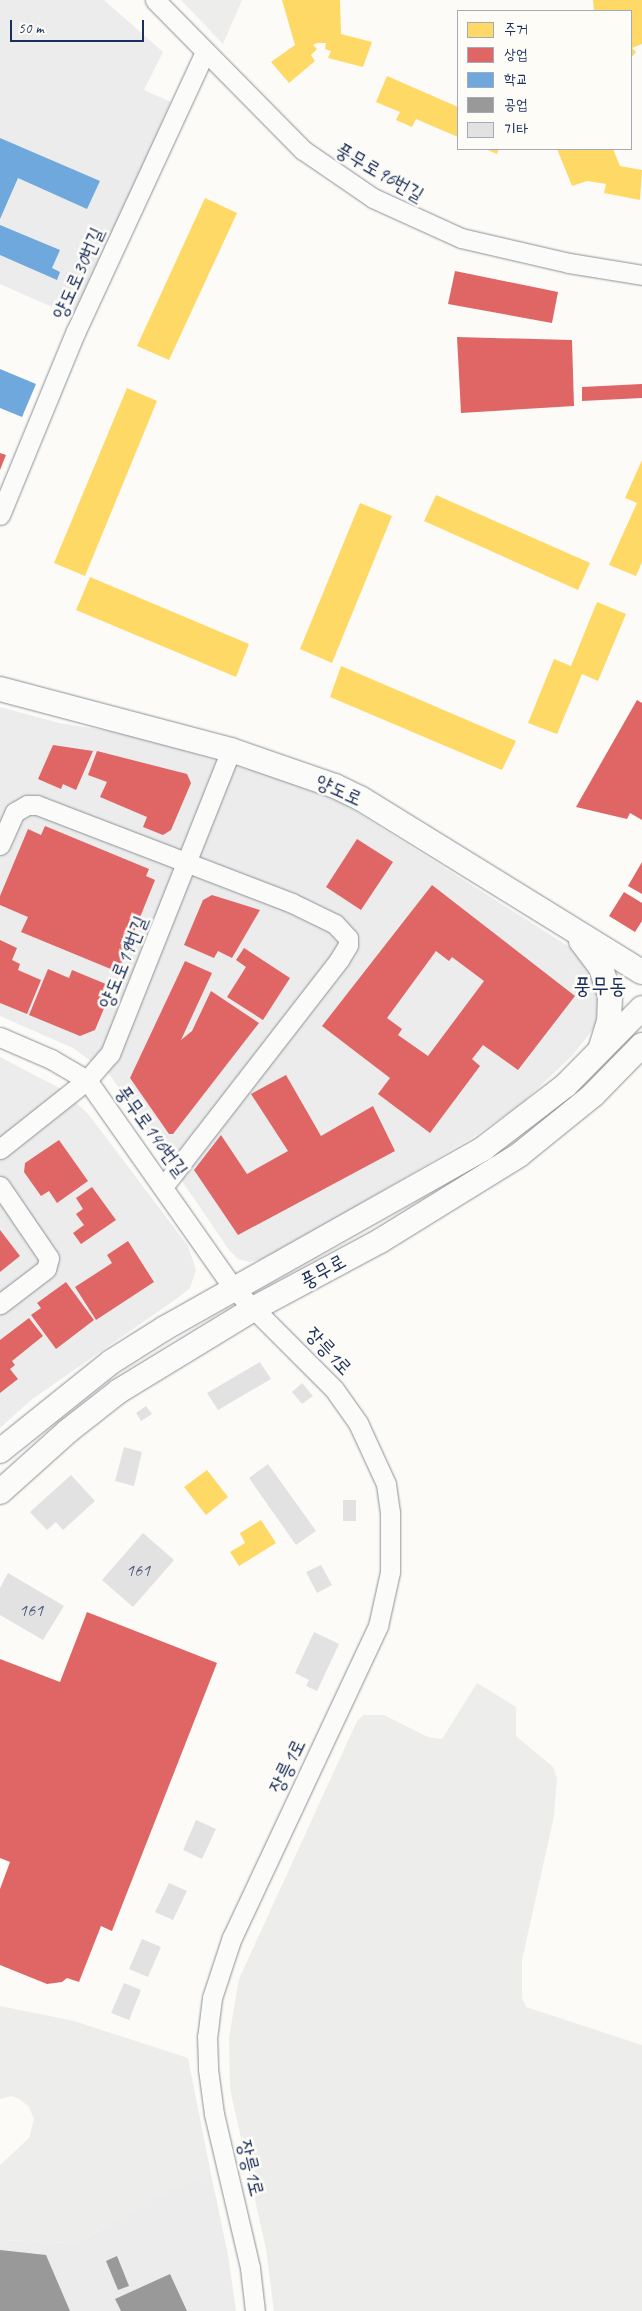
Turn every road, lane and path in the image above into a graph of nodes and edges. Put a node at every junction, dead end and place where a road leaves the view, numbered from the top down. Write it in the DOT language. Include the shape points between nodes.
graph roads {
  1 [pos="155,0"];
  2 [pos="205,52"];
  3 [pos="642,275"];
  4 [pos="0,515"];
  5 [pos="0,678"];
  6 [pos="0,689"];
  7 [pos="231,750"];
  8 [pos="0,845"];
  9 [pos="188,863"];
  10 [pos="574,932"];
  11 [pos="642,959"];
  12 [pos="642,972"];
  13 [pos="642,1008"];
  14 [pos="0,1037"];
  15 [pos="642,1045"];
  16 [pos="600,1053"];
  17 [pos="87,1080"];
  18 [pos="0,1149"];
  19 [pos="0,1186"];
  20 [pos="164,1186"];
  21 [pos="234,1289"];
  22 [pos="0,1304"];
  23 [pos="255,1308"];
  24 [pos="0,1451"];
  25 [pos="0,1492"];
  26 [pos="255,2311"];
  1 -- 2 [label="street, 풍무로96번길"];
  2 -- 3 [label="street, 풍무로96번길" via="303,150 373,198 461,238 569,263"];
  2 -- 4 [label="street, 양도로30번길" via="76,331"];
  5 -- 11 [label="street, 양도로" via="234,741 338,777 367,790 594,933"];
  6 -- 7 [label="street, 양도로"];
  7 -- 9 [label="street, 양도로19번길"];
  7 -- 10 [label="street, 양도로" via="360,798"];
  8 -- 9 [label="street" via="15,812 27,804"];
  9 -- 17 [label="street, 양도로19번길" via="115,1044"];
  9 -- 20 [label="street" via="319,915 345,932 348,945"];
  10 -- 12 [label="street, 양도로"];
  10 -- 16 [label="street" via="601,968 608,989 609,1021"];
  13 -- 16 [label="street, 풍무로"];
  14 -- 17 [label="street, 풍무로146번길" via="51,1059"];
  15 -- 23 [label="street, 풍무로" via="593,1095 519,1155 380,1240"];
  16 -- 21 [label="street, 풍무로" via="529,1116 484,1148"];
  17 -- 18 [label="street, 양도로19번길"];
  17 -- 20 [label="street, 풍무로146번길"];
  19 -- 22 [label="street" via="49,1258 46,1269"];
  20 -- 21 [label="street, 풍무로146번길"];
  21 -- 23 [label="street, 장릉1로"];
  21 -- 24 [label="street, 풍무로" via="111,1362"];
  23 -- 25 [label="street, 풍무로" via="119,1391 68,1430"];
  23 -- 26 [label="street, 장릉1로" via="334,1389 358,1423 386,1484 391,1546 385,1601 367,1654 232,1937 212,1998 207,2036 214,2114 250,2268"];
}
